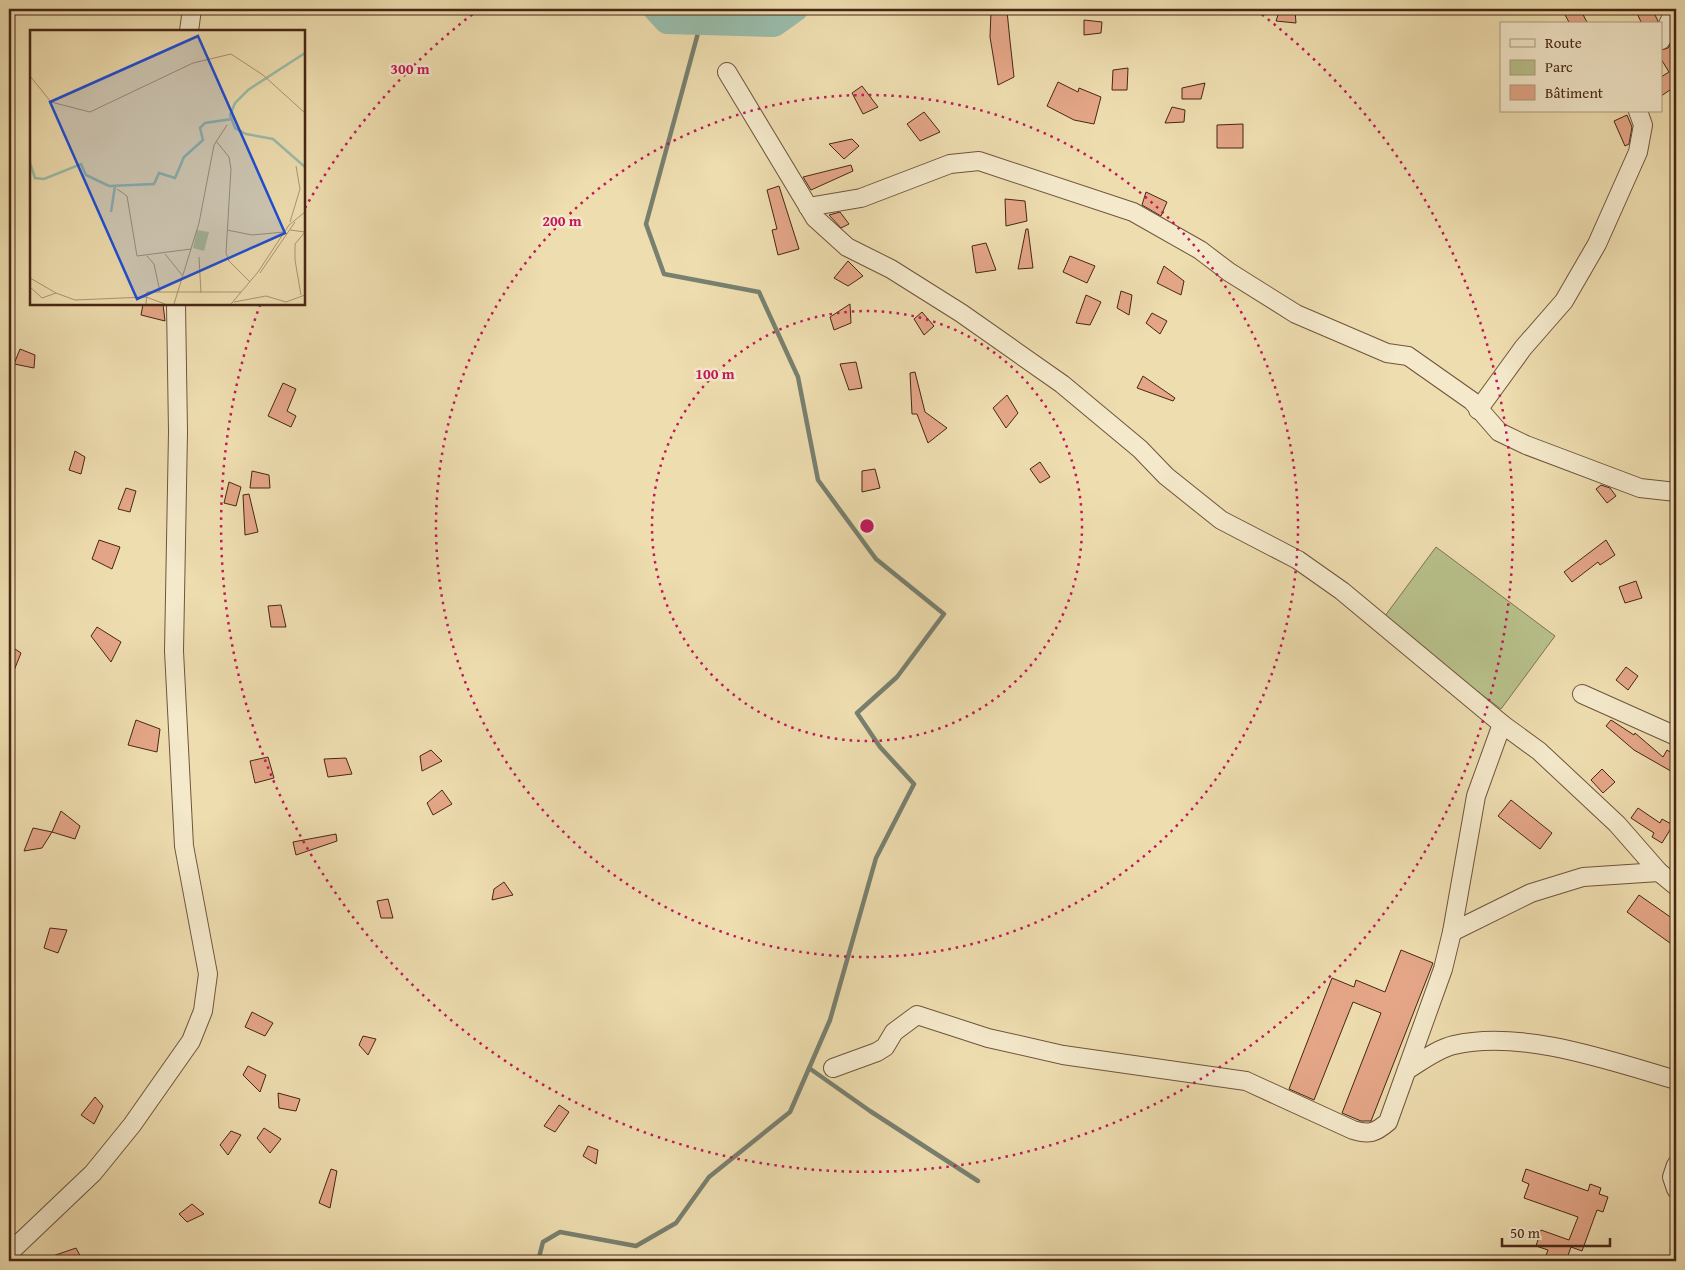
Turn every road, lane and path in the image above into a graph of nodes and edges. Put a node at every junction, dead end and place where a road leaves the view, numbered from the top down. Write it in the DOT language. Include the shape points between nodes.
graph roads {
  1 [pos="192,9"];
  2 [pos="1676,9"];
  3 [pos="189,30"];
  4 [pos="1662,38"];
  5 [pos="727,72"];
  6 [pos="1638,112"];
  7 [pos="808,207"];
  8 [pos="176,305"];
  9 [pos="1478,410"];
  10 [pos="1676,492"];
  11 [pos="1582,694"];
  12 [pos="1502,724"];
  13 [pos="1676,736"];
  14 [pos="1659,872"];
  15 [pos="1676,886"];
  16 [pos="1452,932"];
  17 [pos="833,1068"];
  18 [pos="1407,1070"];
  19 [pos="1676,1080"];
  20 [pos="1676,1165"];
  21 [pos="1676,1189"];
  22 [pos="9,1253"];
  1 -- 3 [label="street"];
  2 -- 4 [label="street"];
  5 -- 7 [label="street"];
  6 -- 9 [label="street" via="1643,125 1638,152 1598,244 1564,301 1523,348"];
  7 -- 9 [label="street" via="861,198 950,164 979,161 1133,212 1200,250 1296,314 1387,354 1408,356 1446,380"];
  7 -- 12 [label="street" via="815,218 847,246 961,313 1062,384 1221,520 1298,560 1342,591"];
  8 -- 22 [label="street" via="178,432 174,651 184,846 208,974 202,1011 191,1041 132,1125 93,1172"];
  9 -- 10 [label="street" via="1499,432 1526,445 1640,488"];
  11 -- 13 [label="street"];
  12 -- 14 [label="street" via="1539,751 1617,824"];
  12 -- 16 [label="street" via="1476,796"];
  14 -- 15 [label="street"];
  14 -- 16 [label="street" via="1583,877 1531,894"];
  16 -- 18 [label="street" via="1443,969"];
  17 -- 18 [label="street" via="877,1052 894,1032 917,1015 988,1038 1063,1055 1246,1081 1365,1134 1376,1133 1388,1122"];
  18 -- 19 [label="street" via="1452,1045 1486,1039 1599,1057"];
  20 -- 21 [label="street" via="1672,1177"];
}
